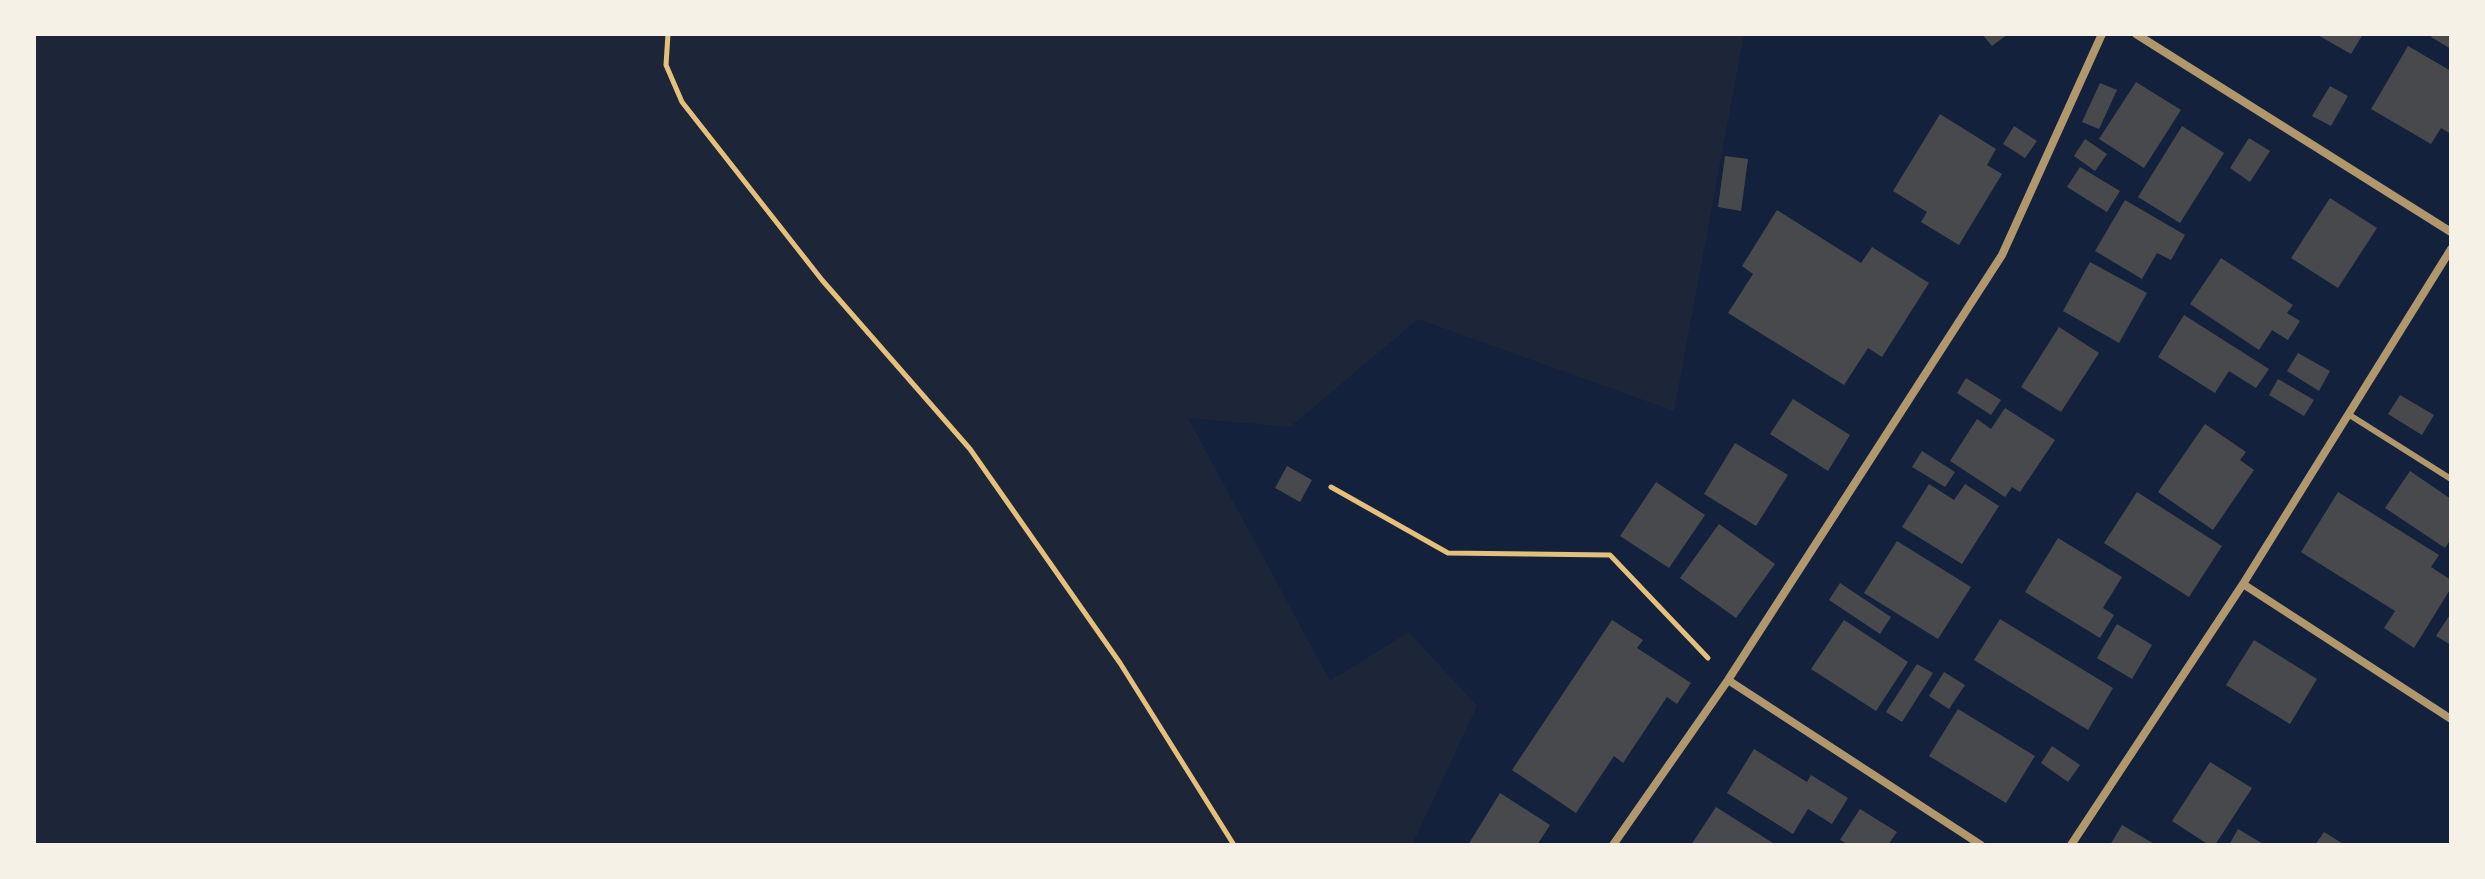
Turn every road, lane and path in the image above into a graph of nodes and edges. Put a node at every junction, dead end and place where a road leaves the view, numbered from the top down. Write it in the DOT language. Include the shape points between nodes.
graph roads {
  1 [pos="668,34"];
  2 [pos="2102,34"];
  3 [pos="2136,34"];
  4 [pos="2451,232"];
  5 [pos="2451,249"];
  6 [pos="2348,414"];
  7 [pos="2451,479"];
  8 [pos="1331,487"];
  9 [pos="2243,584"];
  10 [pos="1728,680"];
  11 [pos="2451,719"];
  12 [pos="1234,845"];
  13 [pos="1613,845"];
  14 [pos="1981,845"];
  15 [pos="2071,845"];
  1 -- 12 [label="path" via="666,65 682,102 822,280 970,449 1120,663"];
  2 -- 10 [label="street" via="2002,255"];
  3 -- 4 [label="street"];
  5 -- 6 [label="street"];
  6 -- 7 [label="lane"];
  6 -- 9 [label="street"];
  8 -- 10 [label="path" via="1448,553 1610,555"];
  9 -- 11 [label="street"];
  9 -- 15 [label="street"];
  10 -- 13 [label="street"];
  10 -- 14 [label="street"];
}
